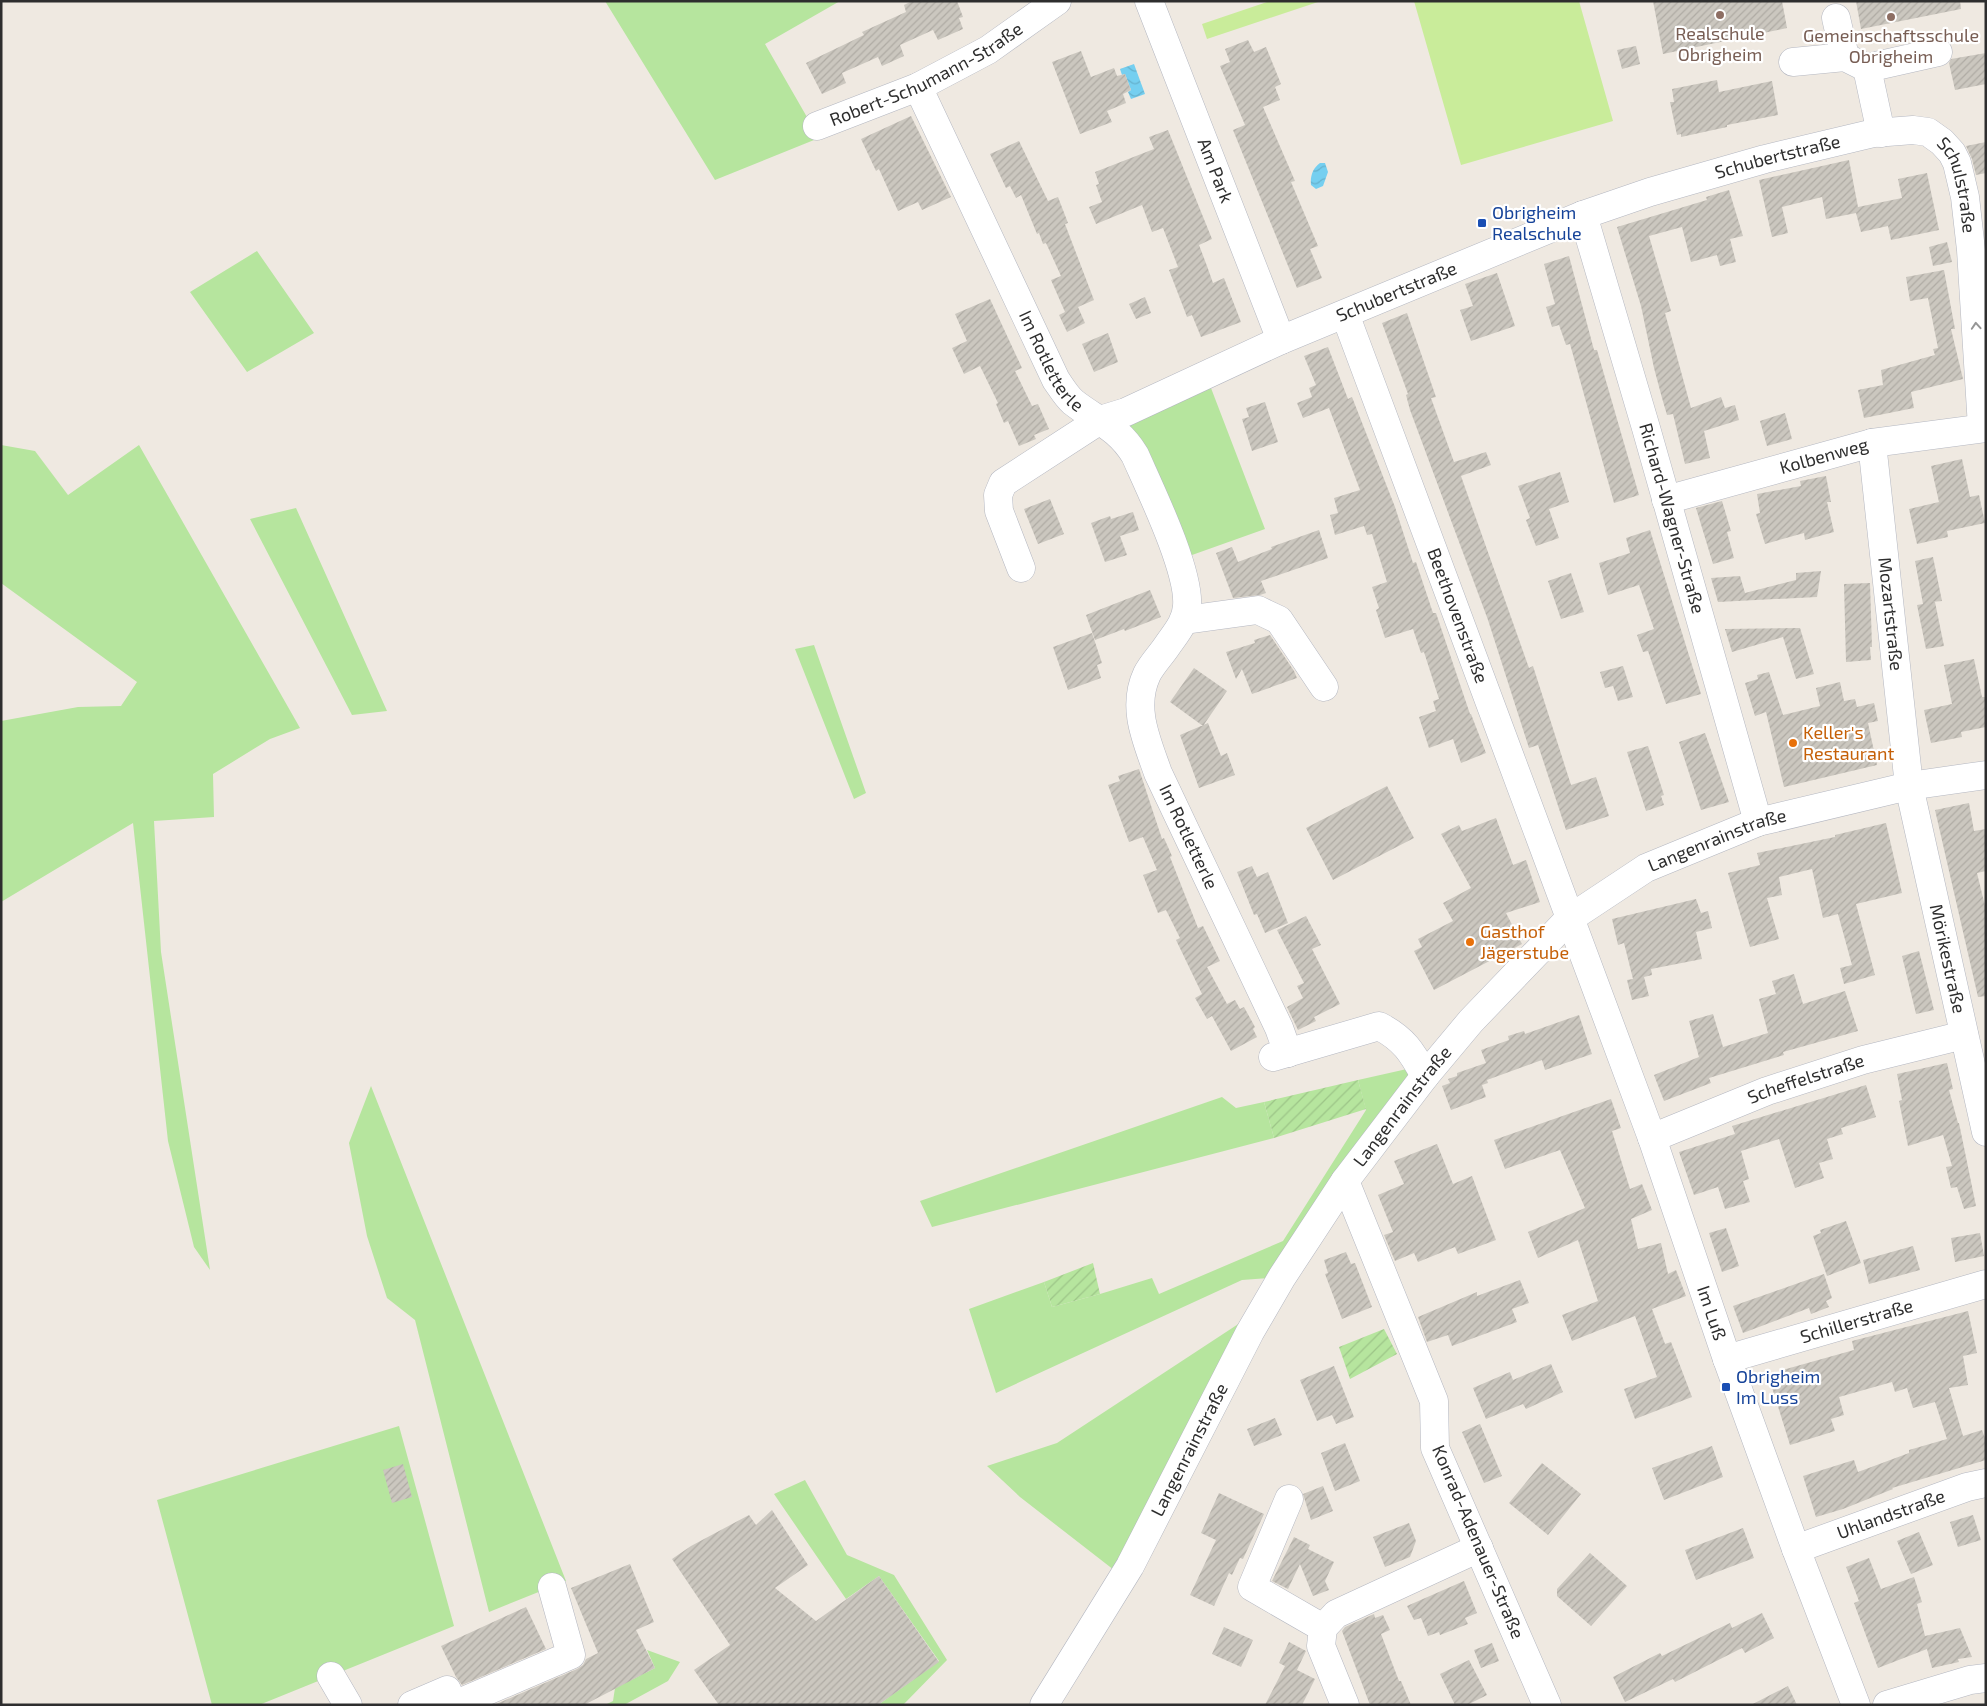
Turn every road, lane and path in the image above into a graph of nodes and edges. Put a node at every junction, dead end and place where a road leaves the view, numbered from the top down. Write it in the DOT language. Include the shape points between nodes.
graph roads {
  1 [pos="1057,1"];
  2 [pos="1149,1"];
  3 [pos="1836,18"];
  4 [pos="1938,52"];
  5 [pos="1793,62"];
  6 [pos="1856,62"];
  7 [pos="918,87"];
  8 [pos="818,126"];
  9 [pos="1890,132"];
  10 [pos="1583,215"];
  11 [pos="1345,314"];
  12 [pos="1281,340"];
  13 [pos="1100,420"];
  14 [pos="1984,428"];
  15 [pos="1872,443"];
  16 [pos="1666,500"];
  17 [pos="1020,568"];
  18 [pos="1185,620"];
  19 [pos="1324,687"];
  20 [pos="1986,775"];
  21 [pos="1909,786"];
  22 [pos="1758,822"];
  23 [pos="1569,919"];
  24 [pos="1964,1035"];
  25 [pos="1424,1076"];
  26 [pos="1986,1132"];
  27 [pos="1652,1138"];
  28 [pos="1345,1181"];
  29 [pos="1986,1284"];
  30 [pos="1727,1359"];
  31 [pos="1986,1483"];
  32 [pos="1289,1499"];
  33 [pos="1479,1548"];
  34 [pos="1796,1549"];
  35 [pos="552,1587"];
  36 [pos="1323,1628"];
  37 [pos="331,1676"];
  38 [pos="1986,1678"];
  39 [pos="348,1705"];
  40 [pos="412,1705"];
  41 [pos="453,1705"];
  42 [pos="1044,1705"];
  43 [pos="1345,1705"];
  44 [pos="1547,1705"];
  45 [pos="1856,1705"];
  46 [pos="1888,1705"];
  1 -- 7 [label="street, Robert-Schumann-Straße" via="988,50"];
  2 -- 12 [label="street, Am Park"];
  3 -- 6 [label="street"];
  4 -- 6 [label="street"];
  5 -- 6 [label="street"];
  6 -- 9 [label="street"];
  7 -- 8 [label="street, Robert-Schumann-Straße"];
  7 -- 13 [label="street, Im Rotletterle" via="1056,380 1072,401"];
  9 -- 10 [label="street, Schubertstraße" via="1810,147 1747,164"];
  14 -- 9 [label="street, Schulstraße, one-way" via="1971,250 1965,197 1957,164 1952,153 1928,132"];
  10 -- 11 [label="street, Schubertstraße"];
  10 -- 16 [label="street, Richard-Wagner-Straße"];
  11 -- 12 [label="street, Schubertstraße"];
  11 -- 23 [label="street, Beethovenstraße"];
  12 -- 13 [label="street, Schubertstraße" via="1126,412"];
  13 -- 17 [label="street, Schubertstraße" via="1003,482 998,495 999,511"];
  13 -- 18 [label="street, Im Rotletterle" via="1126,441 1156,504 1185,584 1188,604"];
  14 -- 15 [label="street, Kolbenweg"];
  15 -- 16 [label="street, Kolbenweg"];
  15 -- 21 [label="street, Mozartstraße"];
  16 -- 22 [label="street, Richard-Wagner-Straße"];
  18 -- 19 [label="street" via="1258,610 1279,620"];
  18 -- 25 [label="street, Im Rotletterle" via="1147,674 1139,705 1142,729 1158,773 1279,1028 1280,1055 1379,1026 1400,1038"];
  20 -- 21 [label="street, Langenrainstraße"];
  21 -- 22 [label="street, Langenrainstraße"];
  21 -- 24 [label="street, Mörikestraße"];
  22 -- 23 [label="street, Langenrainstraße" via="1646,868"];
  23 -- 25 [label="street, Langenrainstraße" via="1470,1021"];
  23 -- 27 [label="street, Im Luß"];
  24 -- 26 [label="street, Mörikestraße"];
  24 -- 27 [label="street, Scheffelstraße" via="1863,1060 1767,1091"];
  25 -- 28 [label="street, Langenrainstraße"];
  27 -- 30 [label="street, Im Luß"];
  28 -- 33 [label="street, Konrad-Adenauer-Straße" via="1434,1401 1435,1448"];
  28 -- 42 [label="street, Langenrainstraße" via="1250,1332 1130,1566"];
  29 -- 30 [label="street, Schillerstraße"];
  30 -- 34 [label="street, Im Luß"];
  31 -- 34 [label="street, Uhlandstraße"];
  32 -- 36 [label="street" via="1252,1587"];
  33 -- 36 [label="street" via="1336,1614"];
  33 -- 44 [label="street, Konrad-Adenauer-Straße"];
  34 -- 45 [label="street, Im Luß"];
  35 -- 41 [label="street" via="571,1655"];
  36 -- 43 [label="street" via="1321,1646"];
  37 -- 39 [label="street"];
  38 -- 46 [label="street"];
  40 -- 41 [label="street" via="447,1690"];
}
